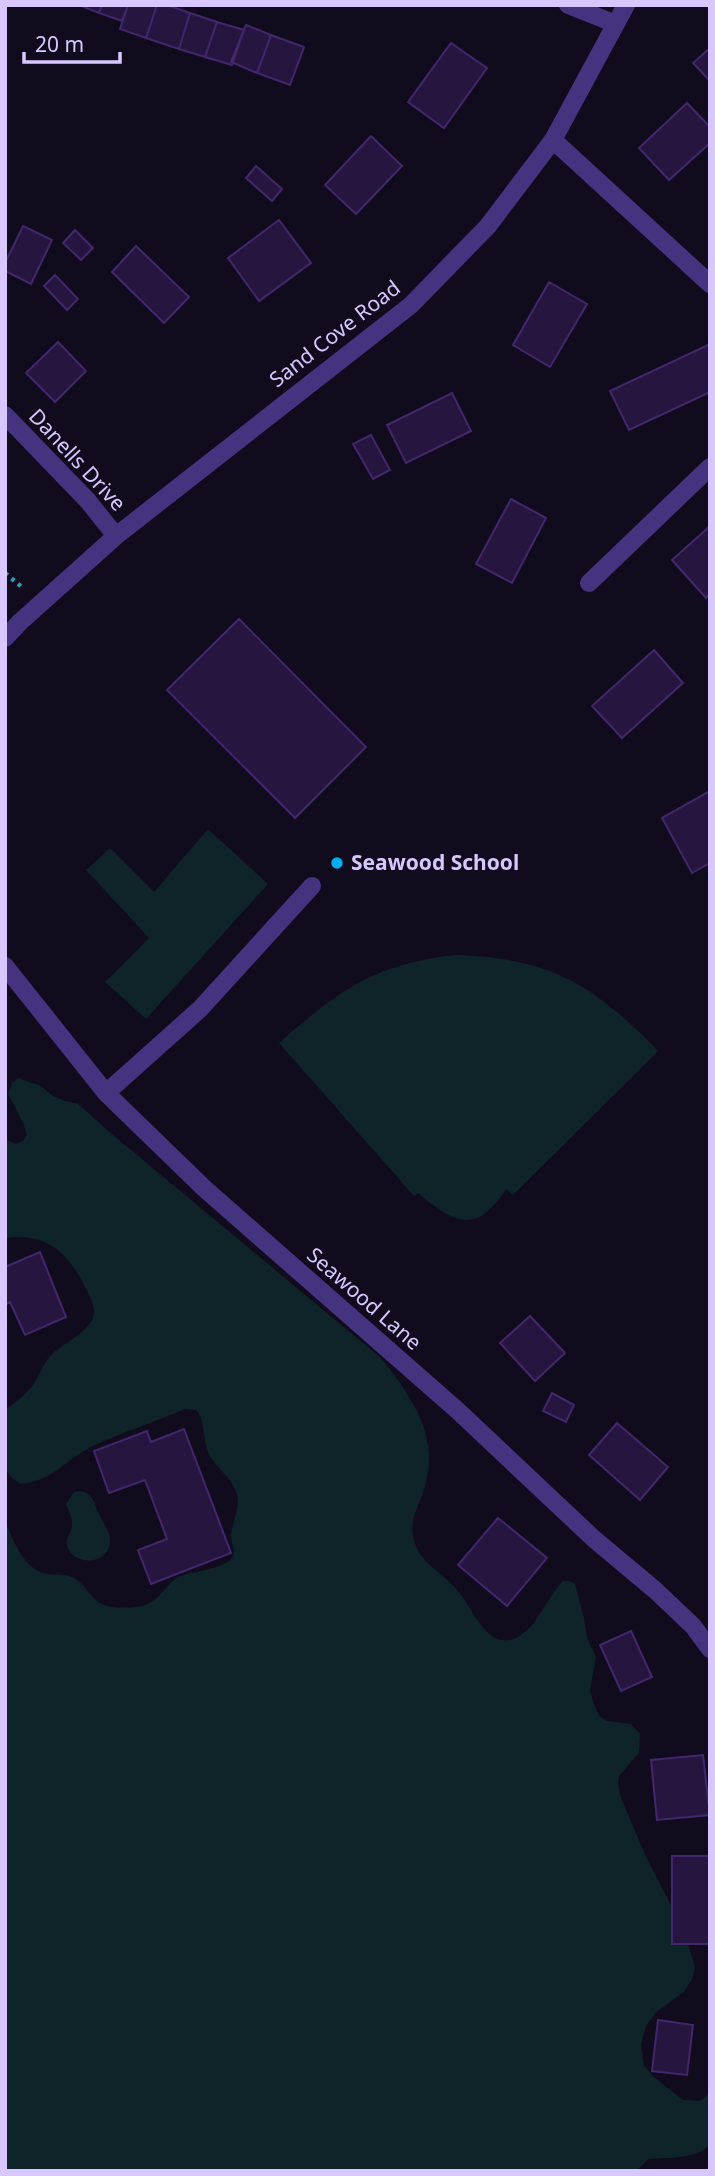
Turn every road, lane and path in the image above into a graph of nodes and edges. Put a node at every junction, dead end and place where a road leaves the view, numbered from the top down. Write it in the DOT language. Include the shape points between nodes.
graph roads {
  1 [pos="568,5"];
  2 [pos="626,5"];
  3 [pos="617,24"];
  4 [pos="553,140"];
  5 [pos="710,284"];
  6 [pos="5,415"];
  7 [pos="710,467"];
  8 [pos="116,536"];
  9 [pos="589,583"];
  10 [pos="5,638"];
  11 [pos="312,886"];
  12 [pos="5,967"];
  13 [pos="106,1093"];
  14 [pos="710,1649"];
  1 -- 3 [label="street"];
  2 -- 3 [label="street, Sand Cove Road"];
  3 -- 4 [label="street, Sand Cove Road"];
  4 -- 5 [label="street"];
  4 -- 8 [label="street, Sand Cove Road" via="488,226 411,305"];
  6 -- 8 [label="street, Danells Drive"];
  7 -- 9 [label="street"];
  8 -- 10 [label="street, Sand Cove Road"];
  11 -- 13 [label="street" via="200,1009"];
  12 -- 13 [label="street, Seawood Lane"];
  13 -- 14 [label="street, Seawood Lane" via="205,1189 655,1590 694,1626"];
}
